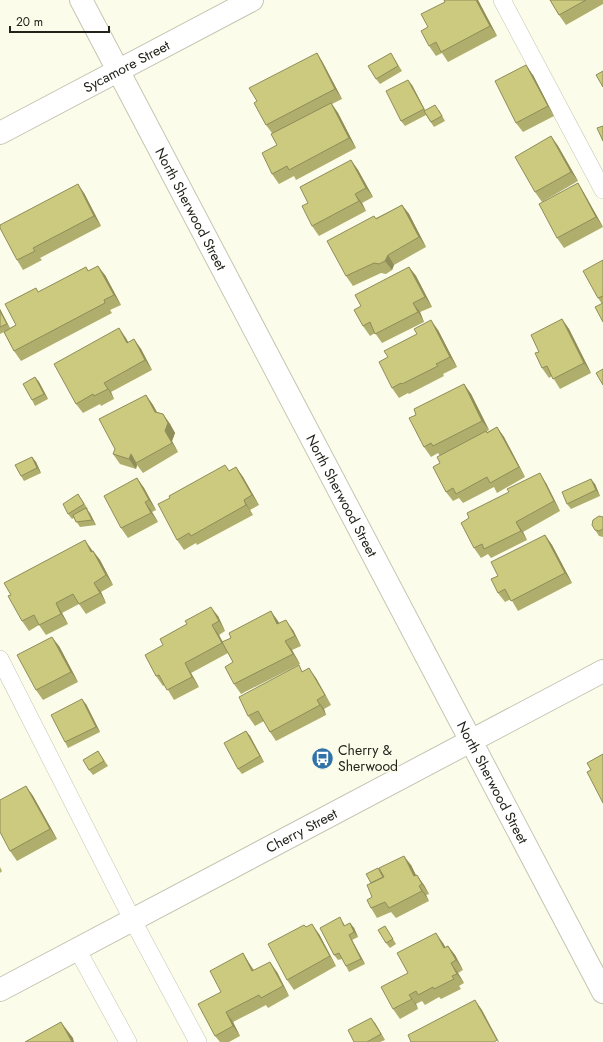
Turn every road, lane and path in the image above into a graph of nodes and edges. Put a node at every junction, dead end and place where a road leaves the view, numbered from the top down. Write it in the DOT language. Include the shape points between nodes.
graph roads {
  1 [pos="81,0"];
  2 [pos="252,0"];
  3 [pos="502,0"];
  4 [pos="118,71"];
  5 [pos="0,133"];
  6 [pos="603,190"];
  7 [pos="0,659"];
  8 [pos="603,671"];
  9 [pos="470,741"];
  10 [pos="132,920"];
  11 [pos="77,949"];
  12 [pos="0,990"];
  13 [pos="603,992"];
  14 [pos="128,1042"];
  15 [pos="198,1042"];
  1 -- 4 [label="street, North Sherwood Street"];
  2 -- 4 [label="street, Sycamore Street"];
  3 -- 6 [label="lane"];
  4 -- 5 [label="street, Sycamore Street"];
  4 -- 9 [label="street, North Sherwood Street"];
  7 -- 10 [label="lane"];
  8 -- 9 [label="street, Cherry Street"];
  9 -- 10 [label="street, Cherry Street"];
  9 -- 13 [label="street, North Sherwood Street"];
  10 -- 11 [label="street, Cherry Street"];
  10 -- 15 [label="lane"];
  11 -- 12 [label="street, Cherry Street"];
  11 -- 14 [label="lane"];
}
